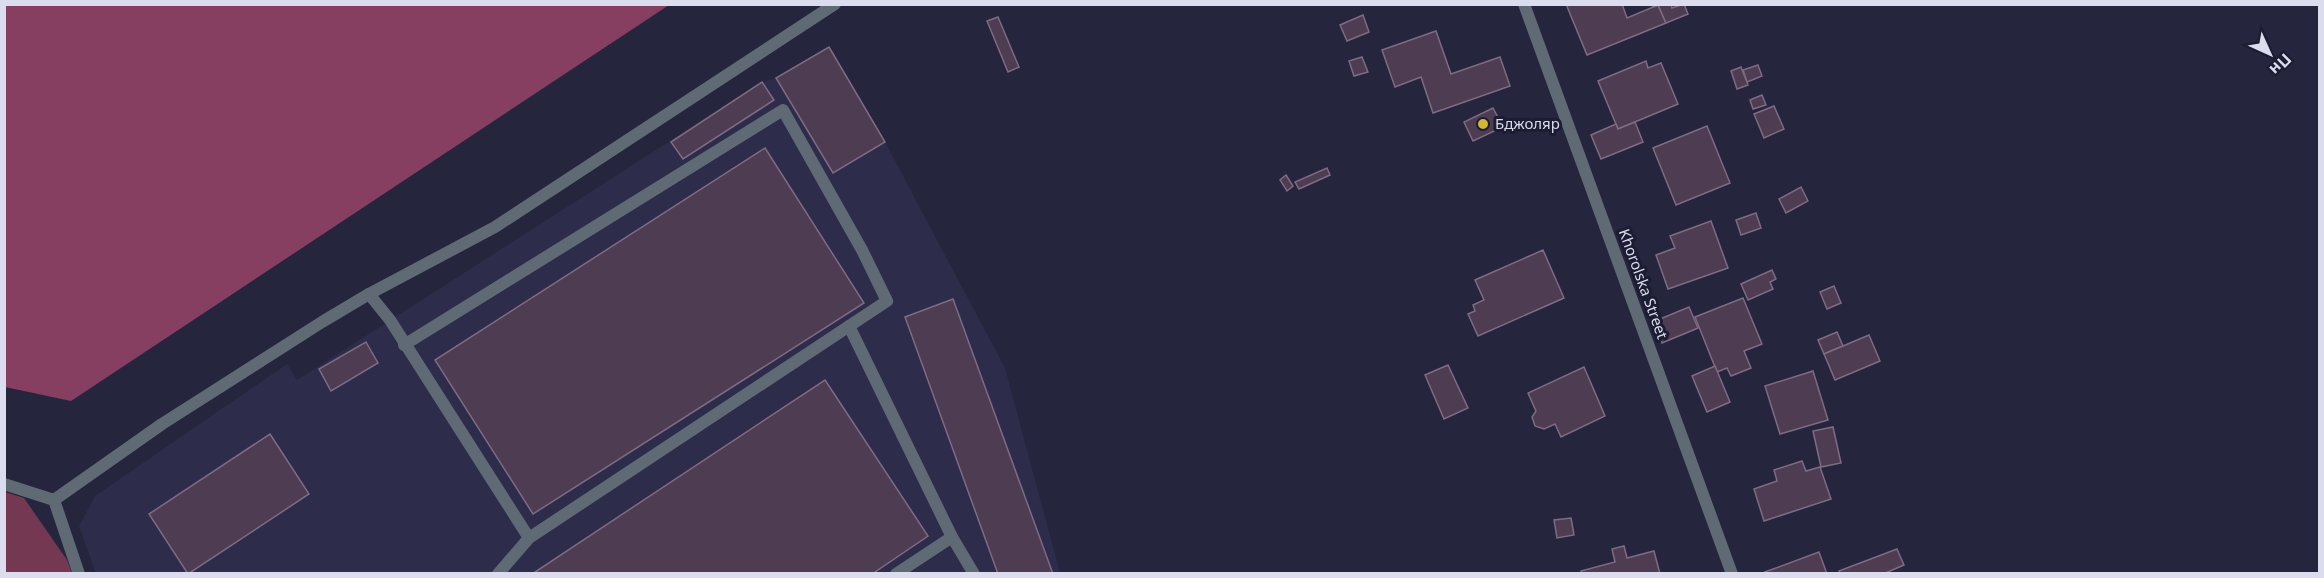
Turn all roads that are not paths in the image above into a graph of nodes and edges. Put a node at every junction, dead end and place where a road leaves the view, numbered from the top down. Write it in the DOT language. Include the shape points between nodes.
graph roads {
  1 [pos="836,4"];
  2 [pos="1524,4"];
  3 [pos="369,294"];
  4 [pos="849,326"];
  5 [pos="404,345"];
  6 [pos="4,484"];
  7 [pos="54,500"];
  8 [pos="952,537"];
  9 [pos="529,538"];
  10 [pos="79,573"];
  11 [pos="498,573"];
  12 [pos="896,573"];
  13 [pos="974,573"];
  14 [pos="1732,573"];
  1 -- 3 [label="street" via="495,227"];
  2 -- 14 [label="street, Khorolska Street"];
  3 -- 5 [label="street"];
  3 -- 7 [label="street" via="162,424"];
  4 -- 5 [label="street" via="886,301 862,250 783,110"];
  4 -- 8 [label="street"];
  4 -- 9 [label="street"];
  5 -- 9 [label="street"];
  6 -- 7 [label="street"];
  7 -- 10 [label="street"];
  8 -- 12 [label="street"];
  8 -- 13 [label="street"];
  9 -- 11 [label="street"];
}
